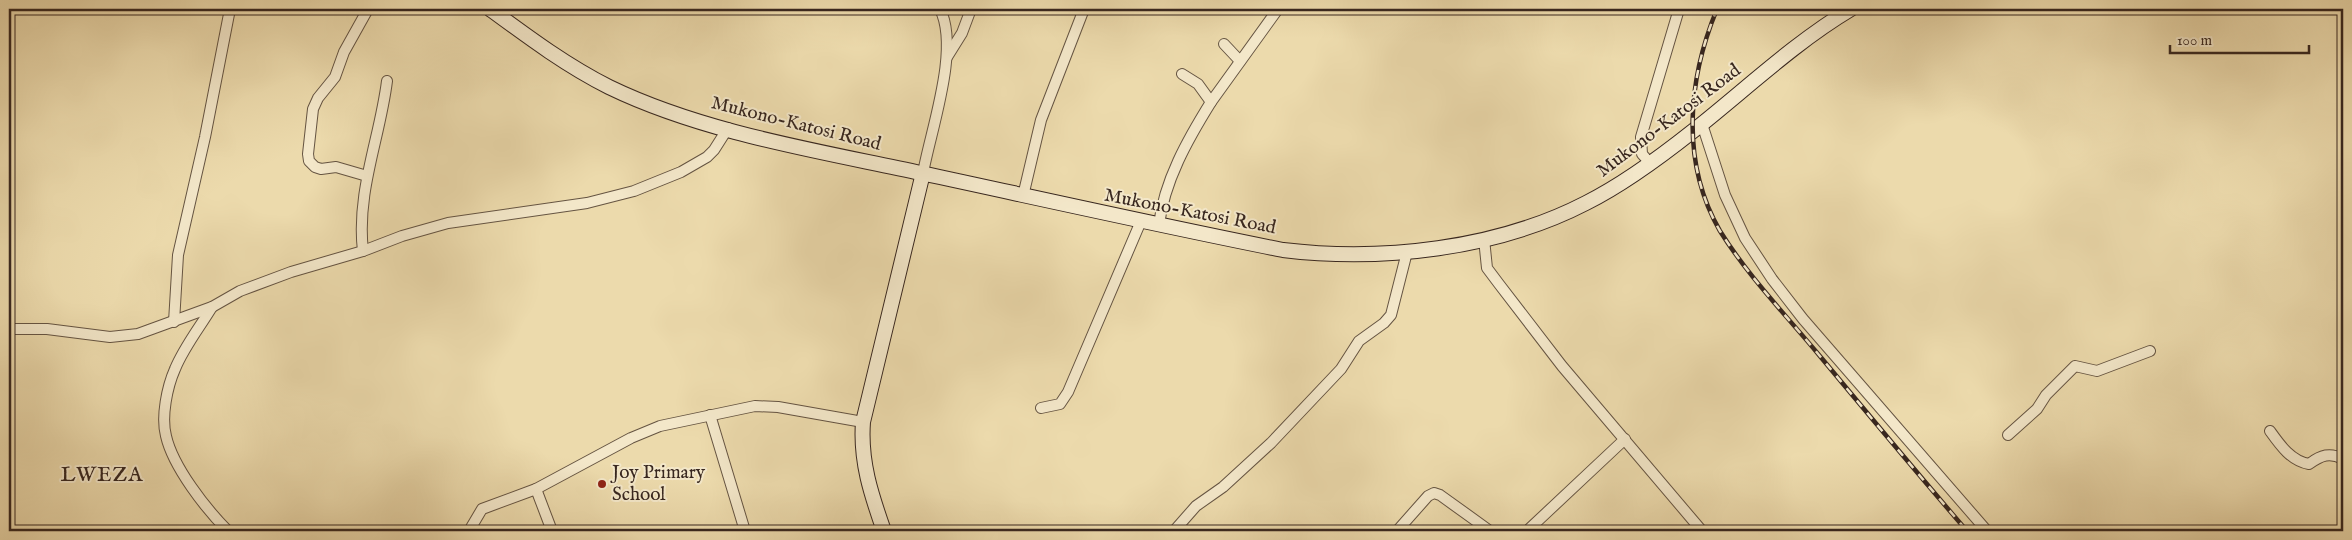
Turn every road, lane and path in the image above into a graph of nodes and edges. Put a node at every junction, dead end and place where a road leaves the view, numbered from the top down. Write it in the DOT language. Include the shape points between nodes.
graph roads {
  1 [pos="230,9"];
  2 [pos="368,9"];
  3 [pos="490,9"];
  4 [pos="940,9"];
  5 [pos="971,9"];
  6 [pos="1084,9"];
  7 [pos="1278,9"];
  8 [pos="1679,9"];
  9 [pos="1851,9"];
  10 [pos="1224,44"];
  11 [pos="945,60"];
  12 [pos="1240,61"];
  13 [pos="1182,74"];
  14 [pos="387,81"];
  15 [pos="1211,102"];
  16 [pos="1702,124"];
  17 [pos="728,128"];
  18 [pos="1650,163"];
  19 [pos="922,173"];
  20 [pos="367,176"];
  21 [pos="1023,196"];
  22 [pos="1141,221"];
  23 [pos="1159,225"];
  24 [pos="1484,239"];
  25 [pos="363,251"];
  26 [pos="1407,252"];
  27 [pos="212,307"];
  28 [pos="174,322"];
  29 [pos="9,329"];
  30 [pos="2150,351"];
  31 [pos="1042,408"];
  32 [pos="710,415"];
  33 [pos="863,422"];
  34 [pos="2270,431"];
  35 [pos="2008,436"];
  36 [pos="1625,439"];
  37 [pos="2343,459"];
  38 [pos="536,489"];
  39 [pos="1981,529"];
  40 [pos="222,530"];
  41 [pos="468,531"];
  42 [pos="552,531"];
  43 [pos="745,531"];
  44 [pos="884,531"];
  45 [pos="1174,531"];
  46 [pos="1397,531"];
  47 [pos="1490,531"];
  48 [pos="1527,531"];
  49 [pos="1702,531"];
  1 -- 28 [label="street" via="178,256"];
  2 -- 20 [label="street" via="344,52 335,77 313,108 308,154 309,161 320,169 336,167"];
  3 -- 17 [label="main road, Mukono-Katosi Road" via="566,63 609,87 654,106"];
  4 -- 11 [label="street" via="948,29"];
  5 -- 11 [label="street" via="962,33"];
  6 -- 21 [label="street" via="1041,120"];
  7 -- 12 [label="street"];
  8 -- 18 [label="street" via="1641,137 1642,154"];
  9 -- 16 [label="main road, Mukono-Katosi Road" via="1808,37"];
  10 -- 12 [label="street"];
  11 -- 19 [label="street"];
  12 -- 15 [label="street"];
  13 -- 15 [label="street" via="1198,84"];
  14 -- 20 [label="street"];
  15 -- 23 [label="street" via="1180,159 1162,206"];
  16 -- 18 [label="main road, Mukono-Katosi Road"];
  16 -- 39 [label="street" via="1725,195 1745,238 1772,279"];
  17 -- 19 [label="main road, Mukono-Katosi Road" via="810,150"];
  17 -- 25 [label="street" via="707,157 681,172 634,191 586,203 448,223"];
  18 -- 24 [label="main road, Mukono-Katosi Road" via="1617,186 1571,210"];
  19 -- 21 [label="main road, Mukono-Katosi Road"];
  19 -- 33 [label="main road"];
  20 -- 25 [label="street" via="362,220"];
  21 -- 22 [label="main road, Mukono-Katosi Road"];
  22 -- 23 [label="main road, Mukono-Katosi Road"];
  22 -- 31 [label="street" via="1068,392 1060,404"];
  23 -- 26 [label="main road, Mukono-Katosi Road" via="1322,255"];
  24 -- 26 [label="main road, Mukono-Katosi Road"];
  24 -- 36 [label="street" via="1487,268 1562,366"];
  25 -- 27 [label="street" via="274,278 240,291"];
  26 -- 45 [label="street" via="1394,306 1384,323 1360,341 1340,369 1271,443 1196,506"];
  27 -- 28 [label="street"];
  27 -- 40 [label="street" via="175,368 164,428 169,448"];
  28 -- 29 [label="street" via="138,334 110,337 47,329"];
  30 -- 35 [label="street" via="2097,371 2075,366"];
  32 -- 33 [label="street" via="743,407 770,406"];
  32 -- 38 [label="street" via="644,432"];
  32 -- 43 [label="street"];
  33 -- 44 [label="main road" via="862,449 867,482"];
  34 -- 37 [label="street" via="2299,462 2309,464 2320,456 2334,454"];
  36 -- 48 [label="street"];
  36 -- 49 [label="street"];
  38 -- 41 [label="street" via="482,510"];
  38 -- 42 [label="street"];
  46 -- 47 [label="street" via="1434,493"];
}
